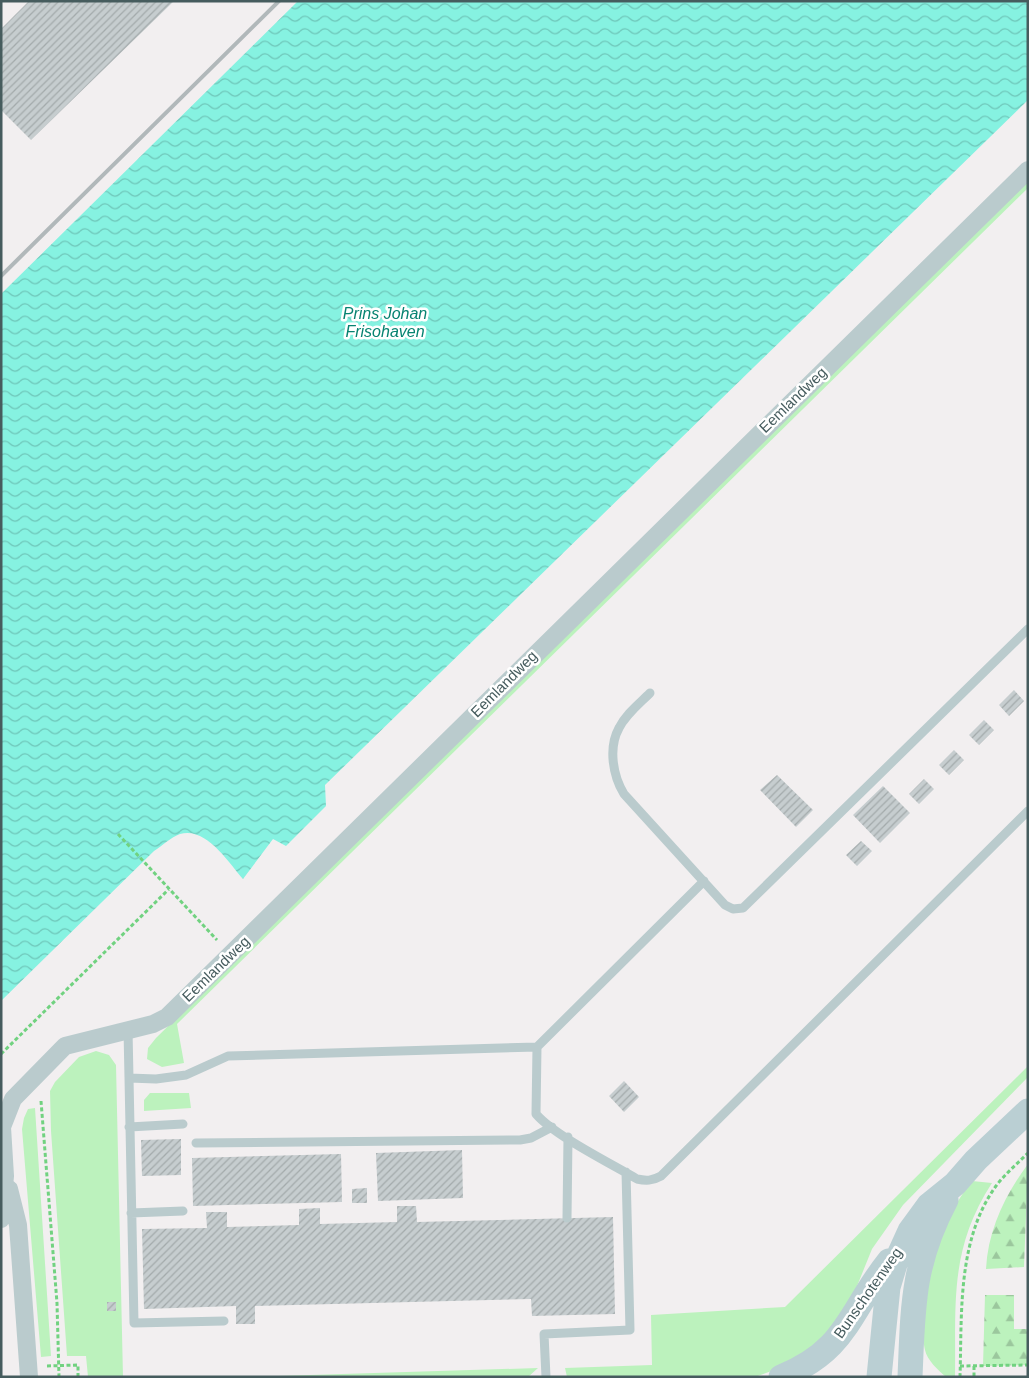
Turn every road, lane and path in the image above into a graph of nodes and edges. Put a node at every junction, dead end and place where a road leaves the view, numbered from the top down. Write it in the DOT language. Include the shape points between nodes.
graph roads {
  1 [pos="1028,170"];
  2 [pos="1028,629"];
  3 [pos="650,693"];
  4 [pos="1028,811"];
  5 [pos="118,834"];
  6 [pos="704,881"];
  7 [pos="169,889"];
  8 [pos="230,955"];
  9 [pos="128,1030"];
  10 [pos="537,1048"];
  11 [pos="1,1053"];
  12 [pos="38,1073"];
  13 [pos="129,1078"];
  14 [pos="1028,1111"];
  15 [pos="183,1124"];
  16 [pos="129,1126"];
  17 [pos="552,1128"];
  18 [pos="568,1137"];
  19 [pos="196,1143"];
  20 [pos="1028,1153"];
  21 [pos="626,1172"];
  22 [pos="3,1177"];
  23 [pos="954,1184"];
  24 [pos="183,1211"];
  25 [pos="131,1213"];
  26 [pos="567,1218"];
  27 [pos="1,1219"];
  28 [pos="904,1241"];
  29 [pos="224,1321"];
  30 [pos="1028,1365"];
  31 [pos="960,1366"];
  32 [pos="974,1366"];
  33 [pos="29,1377"];
  34 [pos="59,1377"];
  35 [pos="546,1377"];
  36 [pos="781,1377"];
  37 [pos="879,1377"];
  38 [pos="910,1377"];
  39 [pos="960,1377"];
  40 [pos="974,1377"];
  1 -- 8 [label="street, Eemlandweg"];
  2 -- 6 [label="lane" via="750,904 733,909 725,905"];
  3 -- 6 [label="lane" via="618,729 613,751 617,783"];
  4 -- 21 [label="lane" via="660,1176 645,1181"];
  5 -- 7 [label="path"];
  6 -- 10 [label="lane"];
  7 -- 8 [label="path"];
  7 -- 11 [label="path"];
  8 -- 9 [label="street, Eemlandweg" via="167,1017"];
  9 -- 12 [label="street, Eemlandweg" via="71,1043 54,1055"];
  9 -- 13 [label="lane"];
  10 -- 13 [label="lane" via="228,1056 186,1075"];
  10 -- 17 [label="lane" via="536,1114"];
  12 -- 22 [label="street, Eemlandweg" via="13,1099 4,1118"];
  12 -- 34 [label="path" via="57,1303"];
  13 -- 16 [label="lane"];
  14 -- 23 [label="street, Bunschotenweg"];
  15 -- 16 [label="lane"];
  16 -- 25 [label="lane"];
  17 -- 18 [label="lane"];
  17 -- 19 [label="lane" via="520,1140"];
  18 -- 21 [label="lane"];
  18 -- 26 [label="lane"];
  20 -- 31 [label="path" via="997,1185 976,1225 967,1254"];
  21 -- 35 [label="lane" via="630,1330 544,1334"];
  22 -- 27 [label="street, Eemlandweg"];
  22 -- 33 [label="street, Eemlandweg" via="18,1225"];
  23 -- 28 [label="street, Bunschotenweg" via="917,1219"];
  23 -- 38 [label="street, Bunschotenweg" via="933,1225 920,1263 915,1287"];
  24 -- 25 [label="lane"];
  25 -- 29 [label="lane" via="134,1322"];
  28 -- 36 [label="street, Bunschotenweg" via="875,1279 835,1342 813,1362"];
  28 -- 37 [label="street, Bunschotenweg" via="884,1304"];
  30 -- 32 [label="path"];
  31 -- 32 [label="path"];
  31 -- 39 [label="path"];
  32 -- 40 [label="path"];
}
